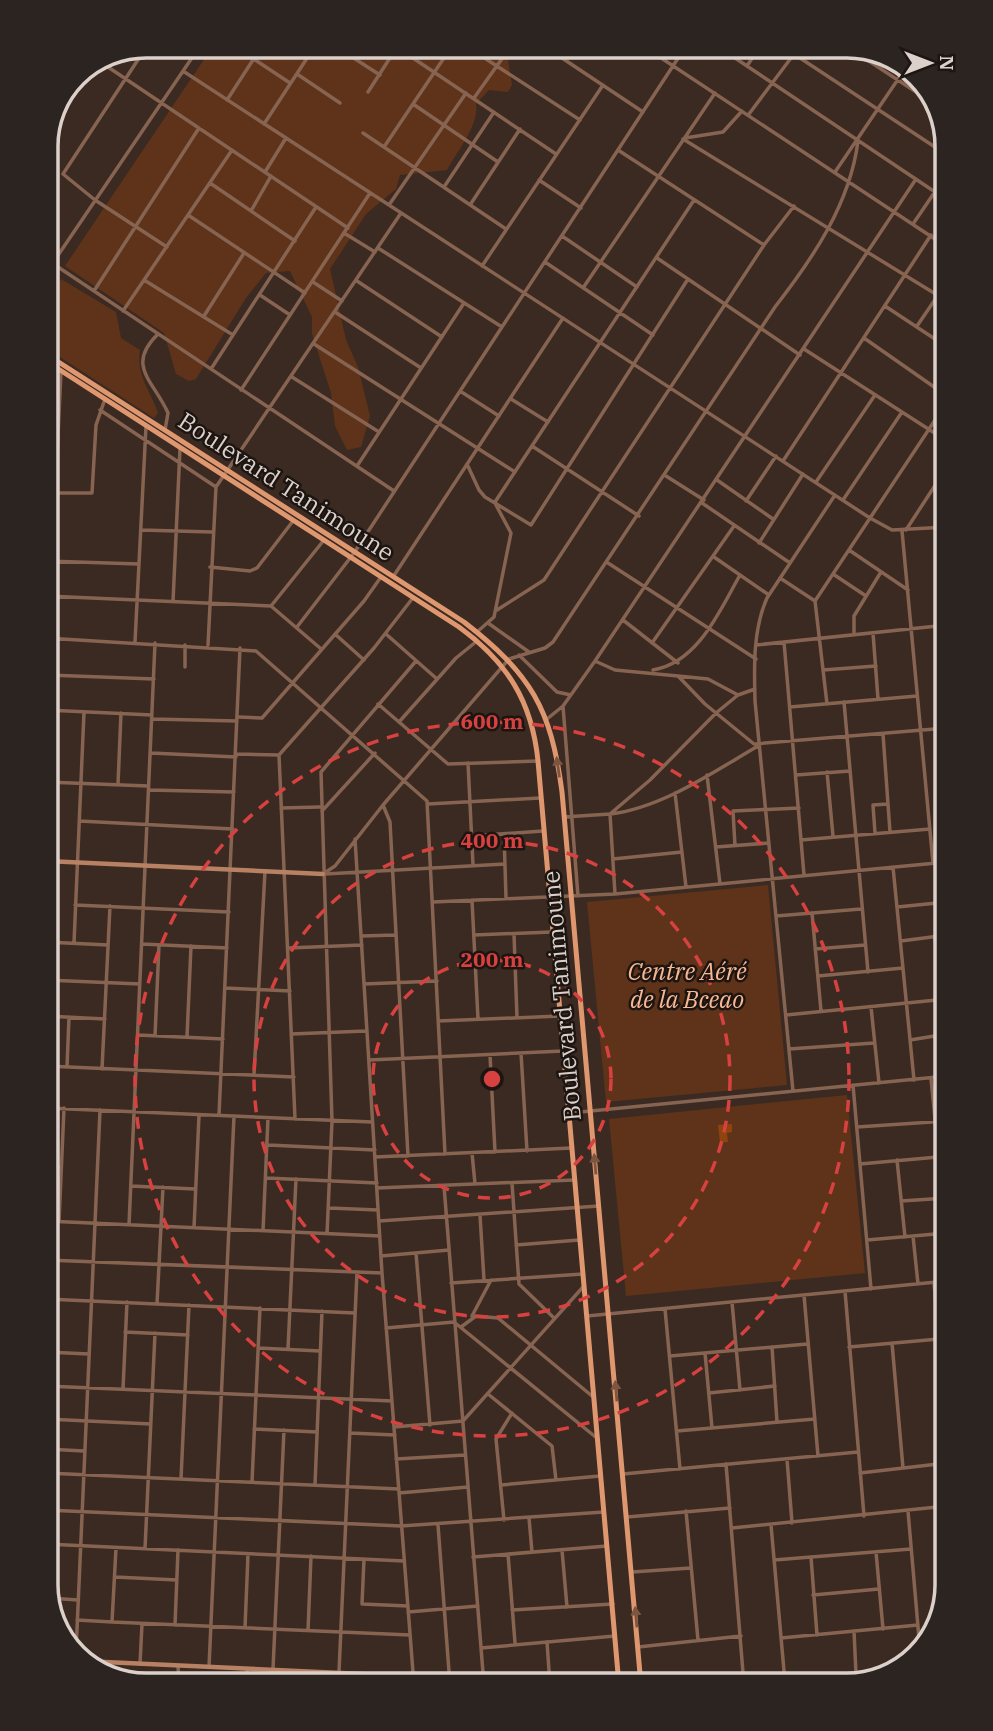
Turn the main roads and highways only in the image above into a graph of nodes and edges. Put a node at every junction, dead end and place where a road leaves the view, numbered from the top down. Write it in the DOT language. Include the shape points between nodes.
graph roads {
  1 [pos="58,362"];
  2 [pos="58,369"];
  3 [pos="225,473"];
  4 [pos="352,556"];
  5 [pos="618,1673"];
  6 [pos="640,1673"];
  1 -- 3 [label="main road, Boulevard Tanimoune"];
  2 -- 3 [label="main road, Boulevard Tanimoune"];
  3 -- 4 [label="main road, Boulevard Tanimoune"];
  3 -- 4 [label="main road, Boulevard Tanimoune"];
  4 -- 5 [label="main road, Boulevard Tanimoune" via="477,641 520,690 531,719"];
  6 -- 4 [label="main road, Boulevard Tanimoune, one-way" via="557,756 547,719 509,659 477,632"];
}
